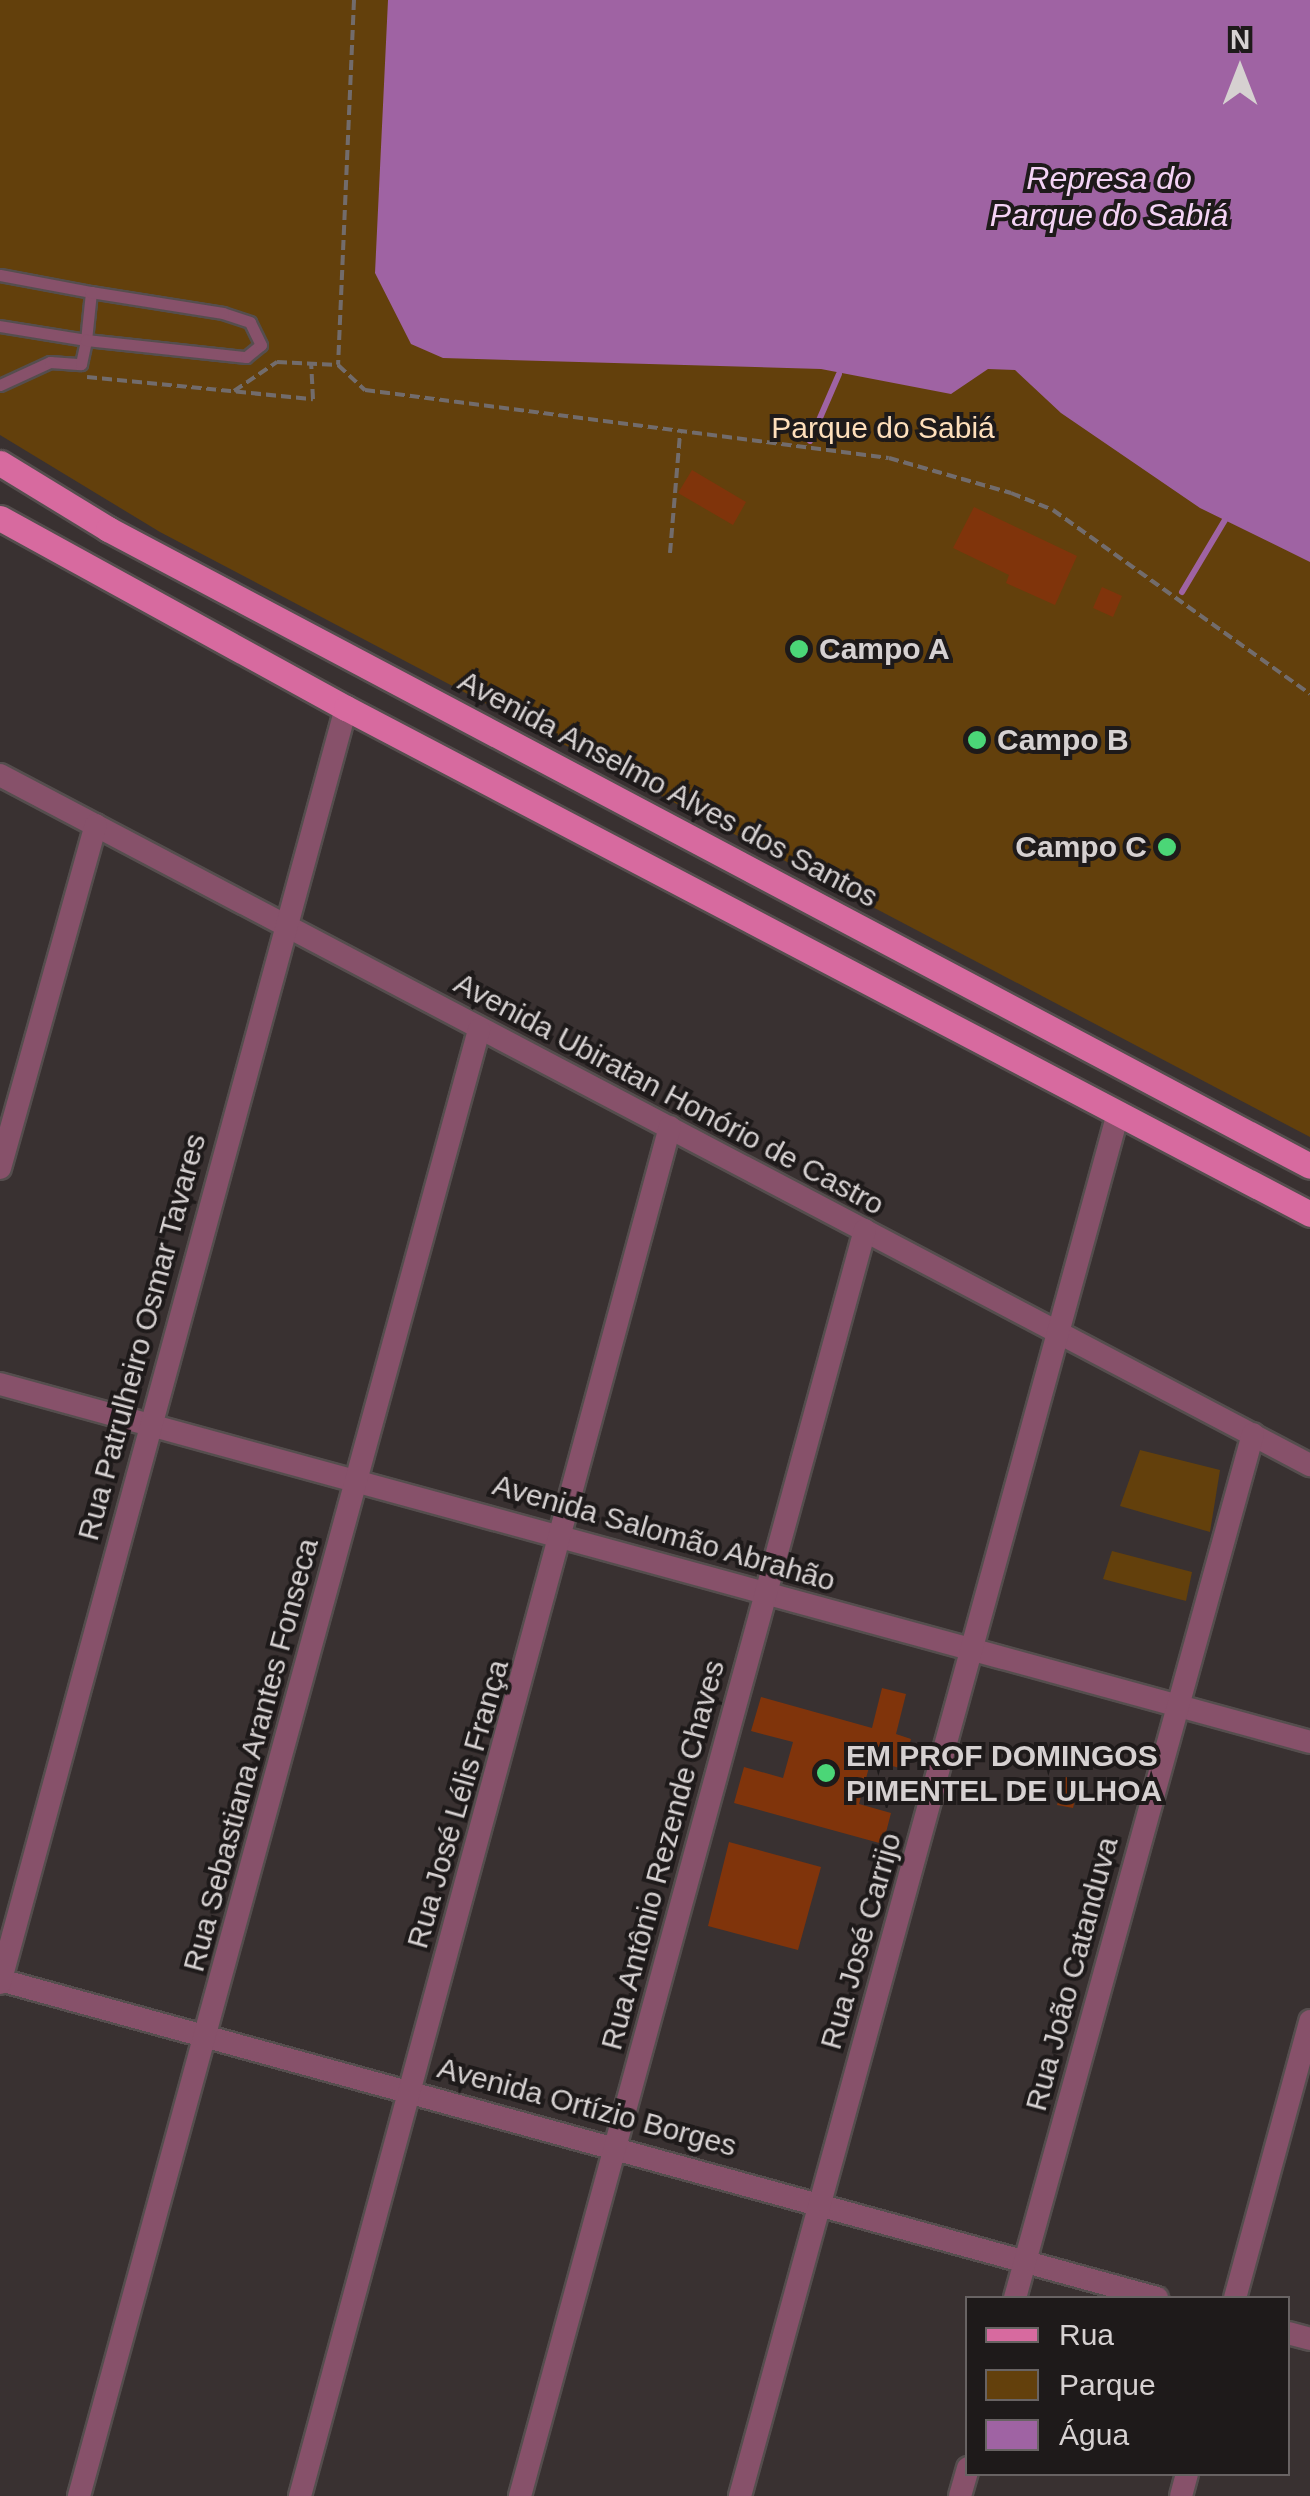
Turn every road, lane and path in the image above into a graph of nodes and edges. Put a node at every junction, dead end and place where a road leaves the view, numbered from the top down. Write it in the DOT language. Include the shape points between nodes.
graph roads {
  1 [pos="354,0"];
  2 [pos="0,275"];
  3 [pos="91,292"];
  4 [pos="0,326"];
  5 [pos="86,340"];
  6 [pos="311,364"];
  7 [pos="338,365"];
  8 [pos="83,376"];
  9 [pos="0,385"];
  10 [pos="234,391"];
  11 [pos="681,431"];
  12 [pos="0,463"];
  13 [pos="0,518"];
  14 [pos="670,553"];
  15 [pos="1310,694"];
  16 [pos="346,708"];
  17 [pos="0,776"];
  18 [pos="96,824"];
  19 [pos="286,923"];
  20 [pos="478,1030"];
  21 [pos="1118,1113"];
  22 [pos="670,1127"];
  23 [pos="1310,1166"];
  24 [pos="0,1168"];
  25 [pos="1310,1214"];
  26 [pos="865,1230"];
  27 [pos="1060,1332"];
  28 [pos="0,1384"];
  29 [pos="150,1423"];
  30 [pos="1253,1434"];
  31 [pos="1310,1465"];
  32 [pos="357,1479"];
  33 [pos="564,1536"];
  34 [pos="767,1592"];
  35 [pos="976,1650"];
  36 [pos="1176,1706"];
  37 [pos="1310,1742"];
  38 [pos="0,1981"];
  39 [pos="1310,2021"];
  40 [pos="205,2038"];
  41 [pos="410,2090"];
  42 [pos="616,2145"];
  43 [pos="819,2202"];
  44 [pos="1024,2263"];
  45 [pos="1015,2296"];
  46 [pos="1148,2296"];
  47 [pos="1237,2296"];
  48 [pos="79,2496"];
  49 [pos="300,2496"];
  50 [pos="520,2496"];
  51 [pos="740,2496"];
  1 -- 7 [label="path"];
  2 -- 3 [label="lane"];
  3 -- 5 [label="lane"];
  3 -- 5 [label="lane" via="223,313 250,322 261,345 246,357"];
  4 -- 5 [label="lane"];
  5 -- 9 [label="lane" via="81,364 50,362 20,370"];
  6 -- 7 [label="path"];
  6 -- 10 [label="path" via="277,362"];
  6 -- 10 [label="path" via="313,399"];
  7 -- 11 [label="path" via="365,390"];
  8 -- 10 [label="path"];
  11 -- 14 [label="path"];
  11 -- 15 [label="path" via="906,461 1038,503"];
  12 -- 23 [label="main road, Avenida Anselmo Alves dos Santos" via="108,530"];
  13 -- 16 [label="main road"];
  16 -- 19 [label="street, Rua Patrulheiro Osmar Tavares"];
  16 -- 21 [label="main road"];
  17 -- 18 [label="street, Avenida Ubiratan Honório de Castro"];
  18 -- 19 [label="street, Avenida Ubiratan Honório de Castro"];
  18 -- 24 [label="street"];
  19 -- 20 [label="street, Avenida Ubiratan Honório de Castro"];
  19 -- 29 [label="street, Rua Patrulheiro Osmar Tavares"];
  20 -- 22 [label="street, Avenida Ubiratan Honório de Castro"];
  20 -- 32 [label="street, Rua Sebastiana Arantes Fonseca"];
  21 -- 25 [label="main road"];
  21 -- 27 [label="street, Rua José Carrijo"];
  22 -- 26 [label="street, Avenida Ubiratan Honório de Castro"];
  22 -- 33 [label="street, Rua José Lélis França"];
  26 -- 27 [label="street, Avenida Ubiratan Honório de Castro"];
  26 -- 34 [label="street, Rua Antônio Rezende Chaves"];
  27 -- 30 [label="street, Avenida Ubiratan Honório de Castro"];
  27 -- 35 [label="street, Rua José Carrijo"];
  28 -- 29 [label="street, Avenida Salomão Abrahão"];
  29 -- 32 [label="street, Avenida Salomão Abrahão"];
  29 -- 38 [label="street, Rua Patrulheiro Osmar Tavares"];
  30 -- 31 [label="street, Avenida Ubiratan Honório de Castro"];
  30 -- 36 [label="street, Rua João Catanduva"];
  32 -- 33 [label="street, Avenida Salomão Abrahão"];
  32 -- 40 [label="street, Rua Sebastiana Arantes Fonseca"];
  33 -- 34 [label="street, Avenida Salomão Abrahão"];
  33 -- 41 [label="street, Rua José Lélis França"];
  34 -- 35 [label="street, Avenida Salomão Abrahão"];
  34 -- 42 [label="street, Rua Antônio Rezende Chaves"];
  35 -- 36 [label="street, Avenida Salomão Abrahão"];
  35 -- 43 [label="street, Rua José Carrijo"];
  36 -- 37 [label="street, Avenida Salomão Abrahão"];
  36 -- 44 [label="street, Rua João Catanduva"];
  38 -- 40 [label="street, Avenida Ortízio Borges"];
  39 -- 47 [label="street"];
  40 -- 41 [label="street, Avenida Ortízio Borges"];
  40 -- 48 [label="street, Rua Sebastiana Arantes Fonseca"];
  41 -- 42 [label="street, Avenida Ortízio Borges"];
  41 -- 49 [label="street, Rua José Lélis França"];
  42 -- 43 [label="street, Avenida Ortízio Borges"];
  42 -- 50 [label="street, Rua Antônio Rezende Chaves"];
  43 -- 44 [label="street, Avenida Ortízio Borges"];
  43 -- 51 [label="street, Rua José Carrijo"];
  44 -- 45 [label="street, Rua João Catanduva"];
  44 -- 46 [label="street, Avenida Ortízio Borges"];
}
